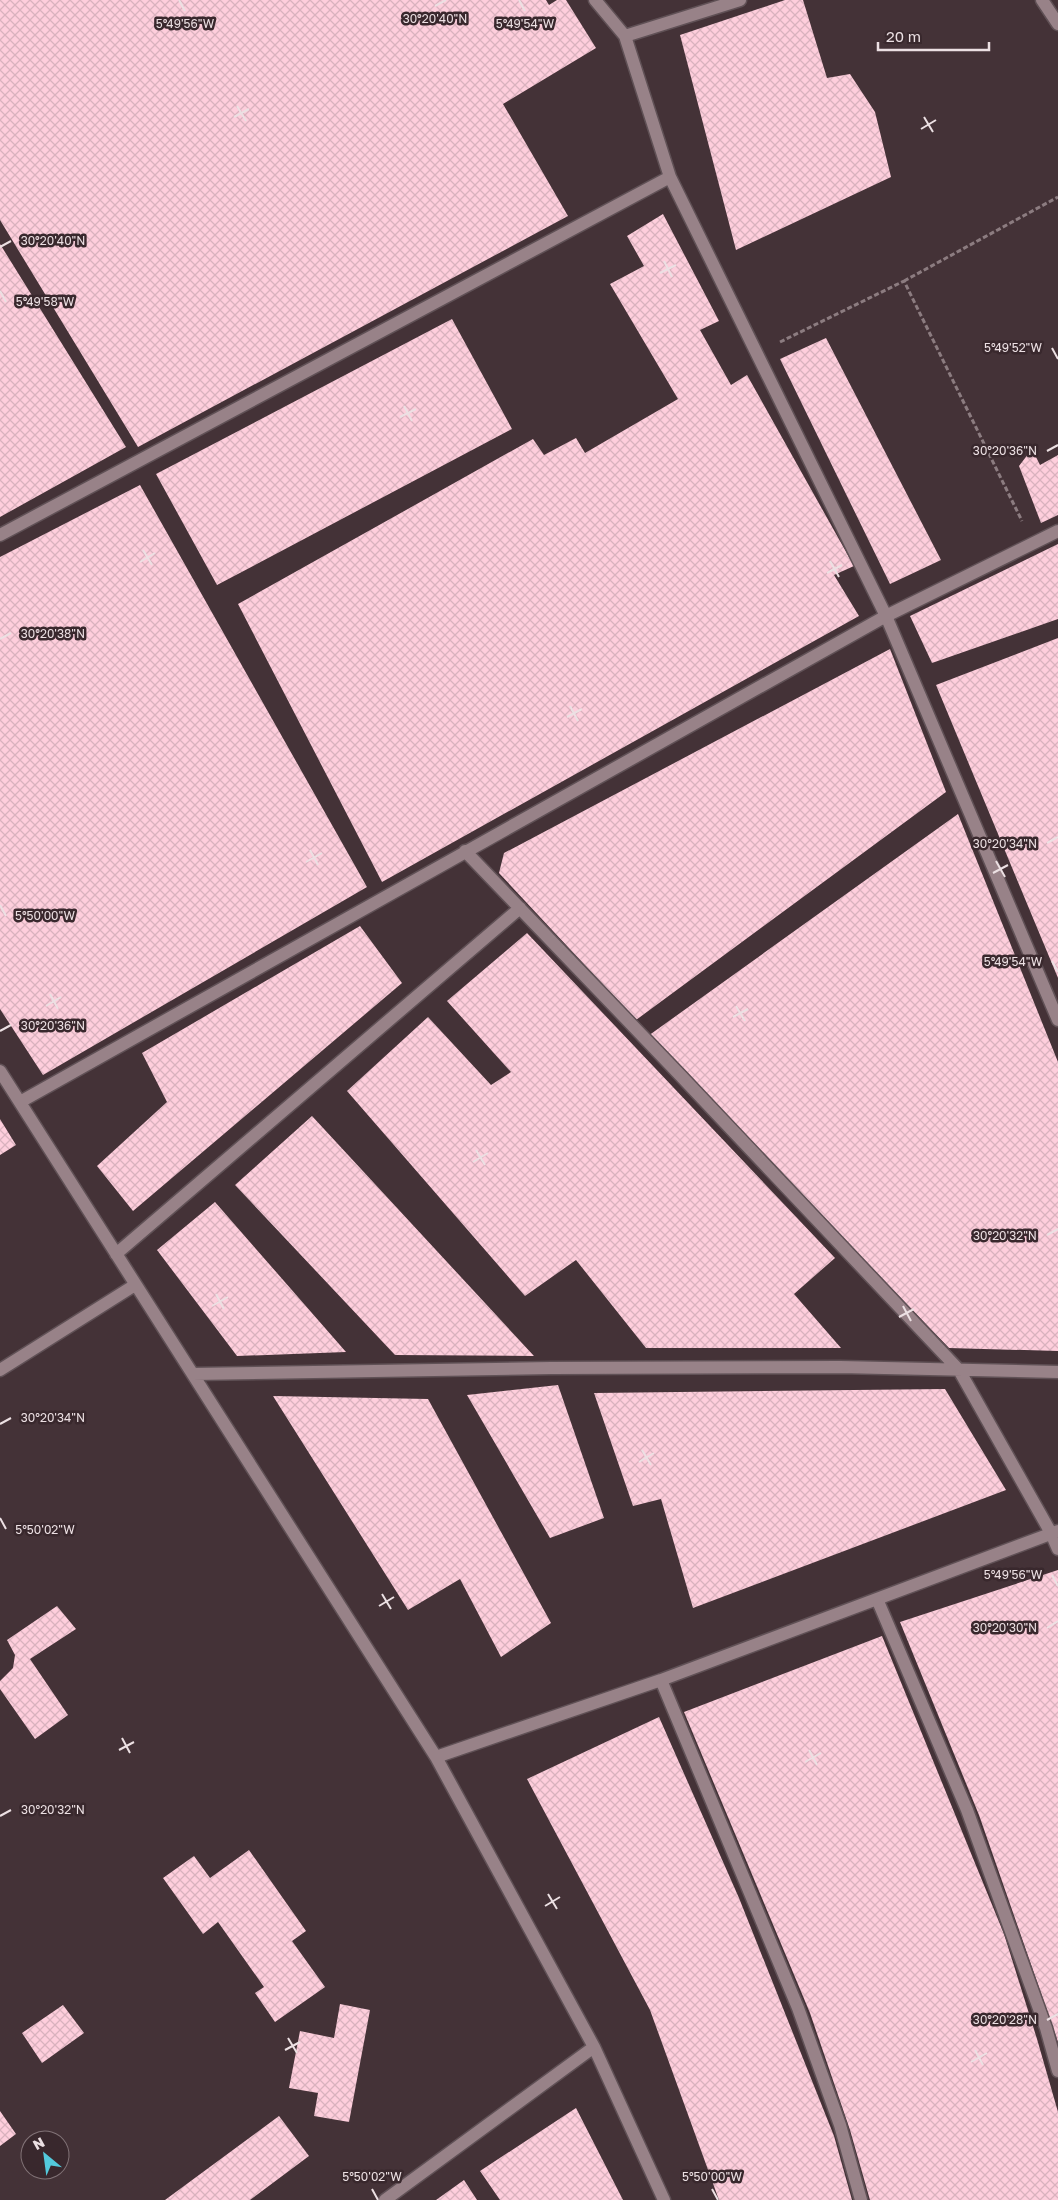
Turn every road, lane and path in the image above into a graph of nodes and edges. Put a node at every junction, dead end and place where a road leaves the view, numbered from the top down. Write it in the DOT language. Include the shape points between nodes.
graph roads {
  1 [pos="595,0"];
  2 [pos="740,0"];
  3 [pos="1042,0"];
  4 [pos="1058,24"];
  5 [pos="625,36"];
  6 [pos="670,177"];
  7 [pos="1058,197"];
  8 [pos="904,281"];
  9 [pos="757,354"];
  10 [pos="1058,532"];
  11 [pos="0,535"];
  12 [pos="1033,544"];
  13 [pos="886,616"];
  14 [pos="465,851"];
  15 [pos="520,908"];
  16 [pos="1058,1020"];
  17 [pos="0,1071"];
  18 [pos="20,1102"];
  19 [pos="116,1254"];
  20 [pos="135,1285"];
  21 [pos="0,1370"];
  22 [pos="959,1370"];
  23 [pos="1058,1372"];
  24 [pos="193,1374"];
  25 [pos="1055,1532"];
  26 [pos="1058,1549"];
  27 [pos="877,1599"];
  28 [pos="661,1680"];
  29 [pos="436,1757"];
  30 [pos="594,2047"];
  31 [pos="1058,2071"];
  32 [pos="385,2200"];
  33 [pos="664,2200"];
  34 [pos="861,2200"];
  1 -- 5 [label="street"];
  2 -- 5 [label="street"];
  3 -- 4 [label="street"];
  5 -- 6 [label="street"];
  6 -- 9 [label="street"];
  6 -- 11 [label="street"];
  7 -- 8 [label="path"];
  8 -- 9 [label="path"];
  8 -- 12 [label="path"];
  9 -- 13 [label="street"];
  10 -- 12 [label="street"];
  12 -- 13 [label="street"];
  13 -- 14 [label="street"];
  13 -- 16 [label="street"];
  14 -- 15 [label="street"];
  14 -- 18 [label="street"];
  15 -- 19 [label="street"];
  15 -- 22 [label="street"];
  17 -- 18 [label="street"];
  18 -- 19 [label="street"];
  19 -- 20 [label="street"];
  20 -- 21 [label="street"];
  20 -- 24 [label="street"];
  22 -- 23 [label="street"];
  22 -- 24 [label="street" via="561,1368"];
  22 -- 25 [label="street"];
  24 -- 29 [label="street"];
  25 -- 26 [label="street"];
  25 -- 27 [label="street"];
  27 -- 28 [label="street"];
  27 -- 31 [label="street" via="967,1810 1046,2028"];
  28 -- 29 [label="street"];
  28 -- 34 [label="street" via="798,2008 840,2125"];
  29 -- 30 [label="street"];
  30 -- 32 [label="street"];
  30 -- 33 [label="street"];
}
